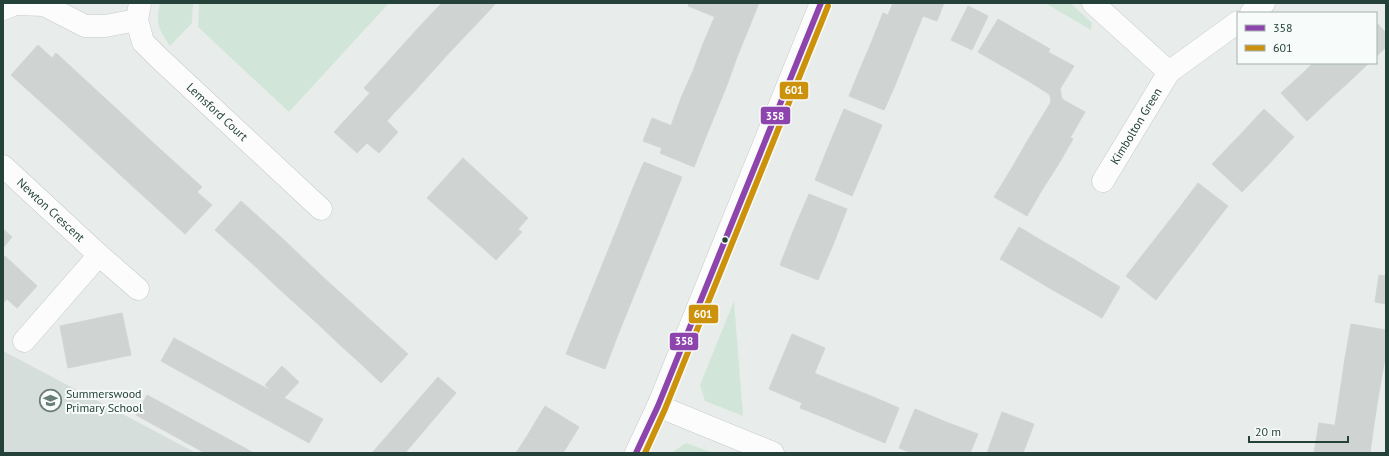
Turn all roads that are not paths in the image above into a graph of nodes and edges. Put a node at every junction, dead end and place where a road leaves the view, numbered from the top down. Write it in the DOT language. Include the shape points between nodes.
graph roads {
  1 [pos="821,3"];
  2 [pos="1093,3"];
  3 [pos="1264,3"];
  4 [pos="3,9"];
  5 [pos="139,11"];
  6 [pos="1252,12"];
  7 [pos="1237,23"];
  8 [pos="1169,72"];
  9 [pos="3,166"];
  10 [pos="1104,181"];
  11 [pos="321,209"];
  12 [pos="99,255"];
  13 [pos="138,289"];
  14 [pos="24,341"];
  15 [pos="658,406"];
  16 [pos="636,453"];
  17 [pos="773,453"];
  1 -- 15 [label="street"];
  2 -- 8 [label="street"];
  3 -- 6 [label="street"];
  4 -- 5 [label="street" via="15,4 44,5 85,26 105,26"];
  5 -- 11 [label="street, Lemsford Court" via="143,42"];
  7 -- 8 [label="street, Kimbolton Green"];
  8 -- 10 [label="street, Kimbolton Green"];
  9 -- 12 [label="street, Newton Crescent"];
  12 -- 13 [label="street, Newton Crescent"];
  12 -- 14 [label="street"];
  15 -- 16 [label="street"];
  15 -- 17 [label="street"];
}
